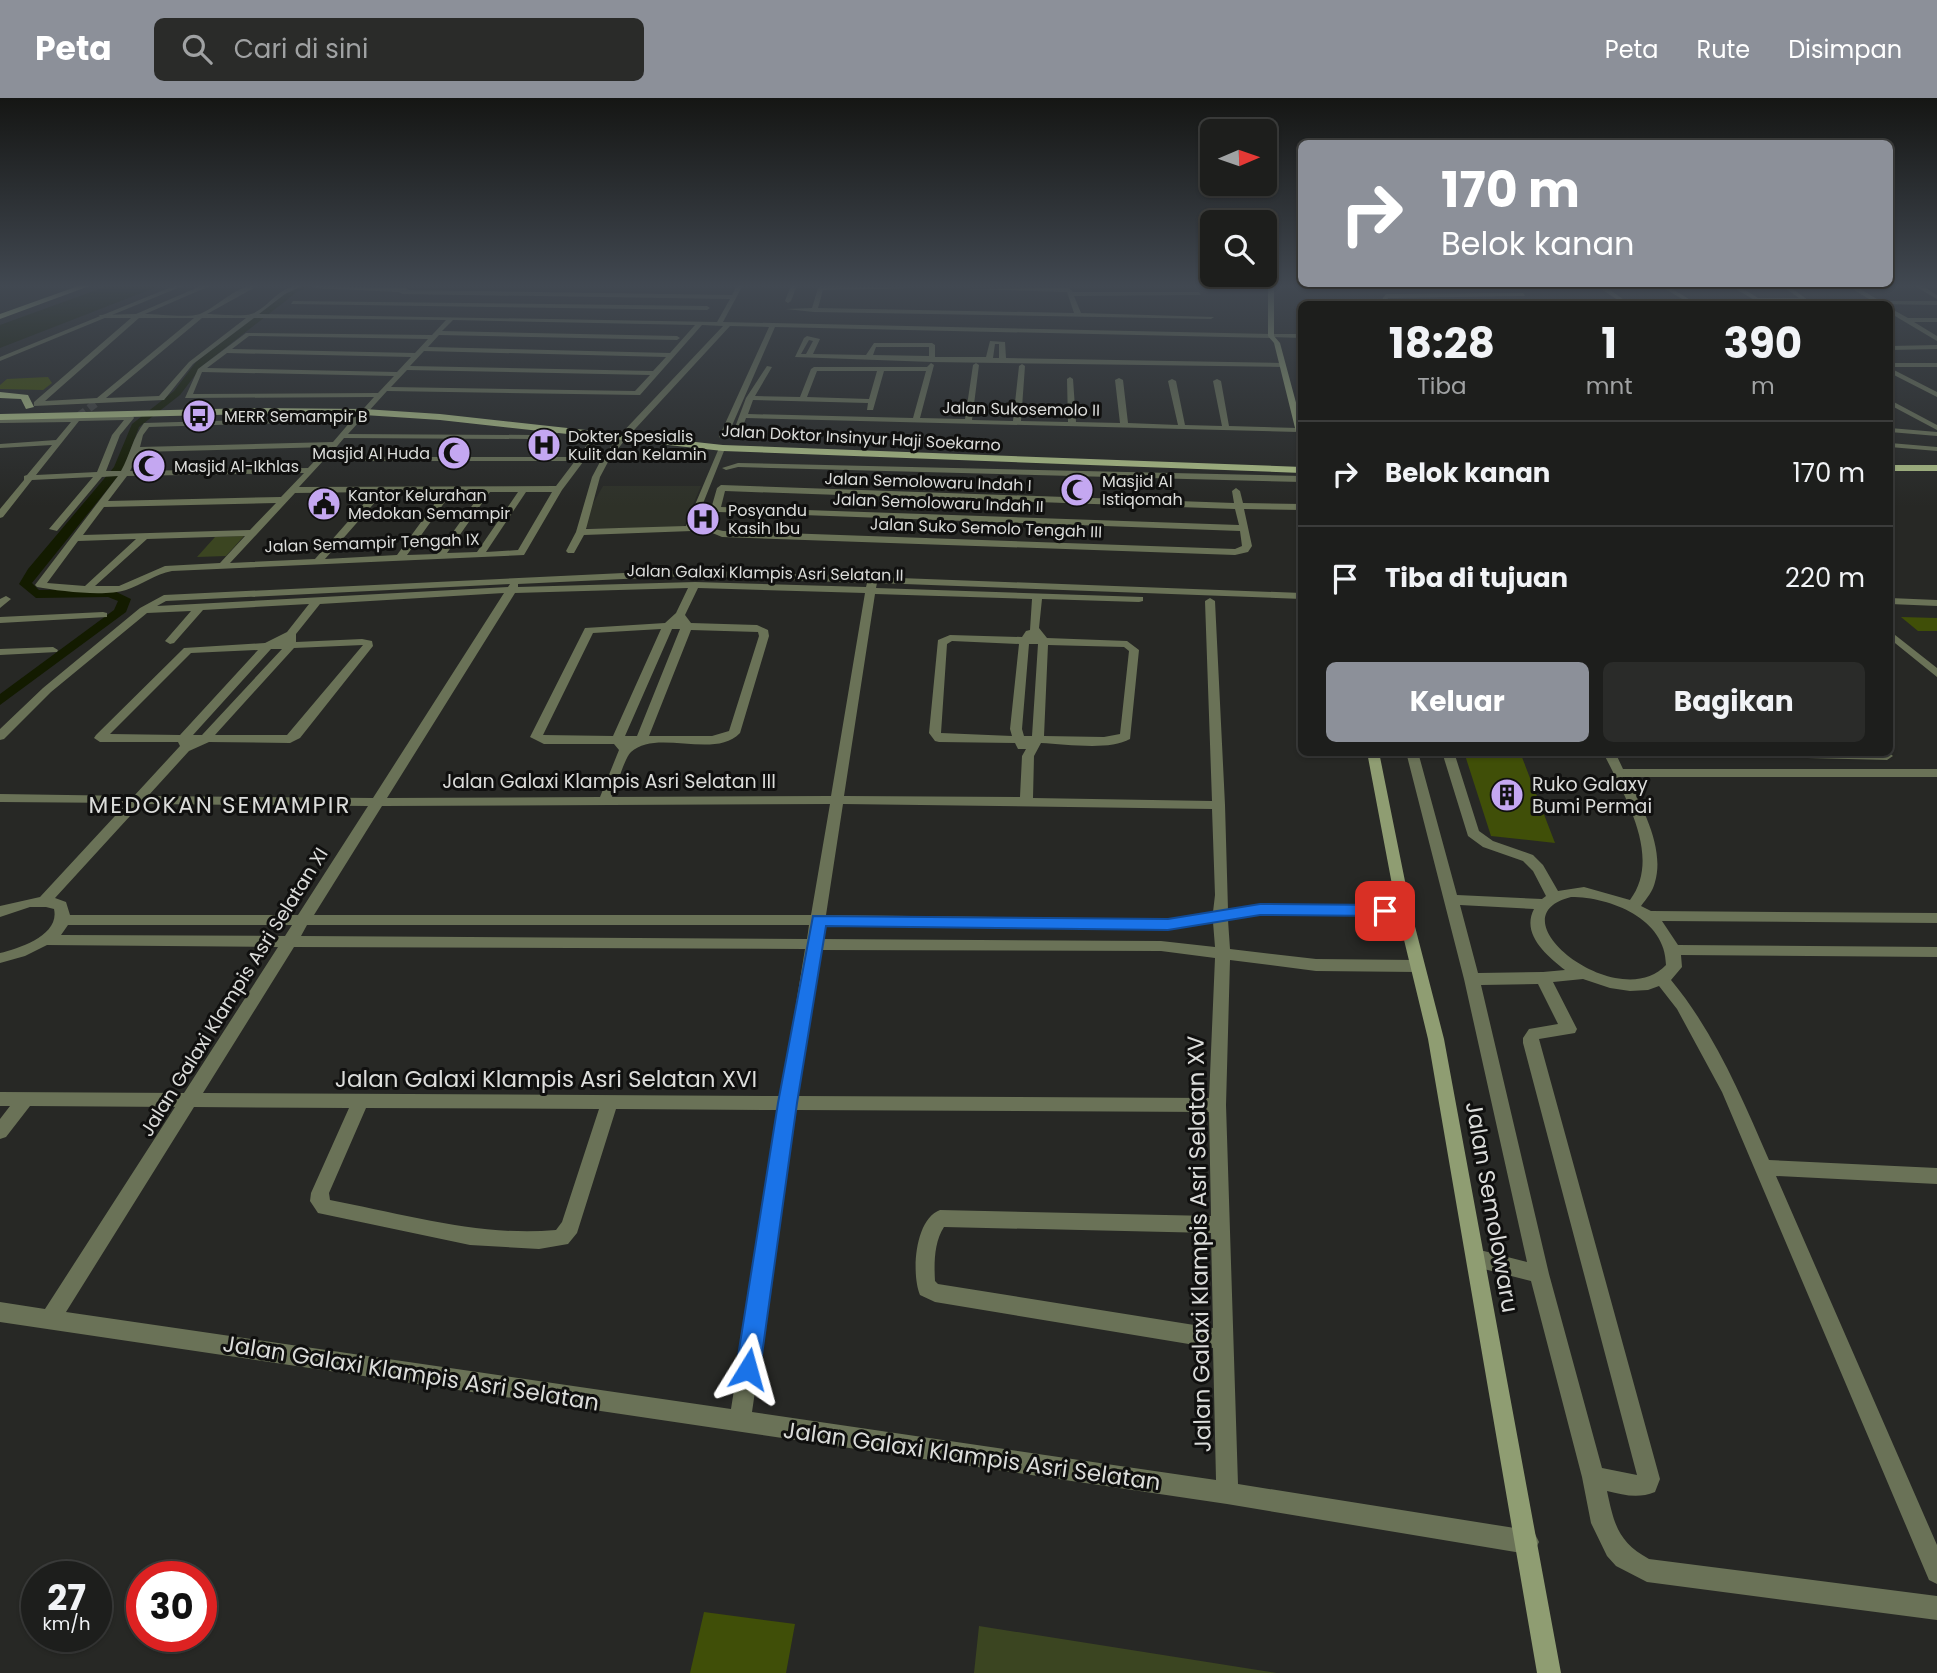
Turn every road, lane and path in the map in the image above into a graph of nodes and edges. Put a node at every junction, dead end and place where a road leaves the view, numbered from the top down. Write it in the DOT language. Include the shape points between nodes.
graph roads {
  1 [pos="88,358"];
  2 [pos="146,358"];
  3 [pos="197,358"];
  4 [pos="216,358"];
  5 [pos="413,358"];
  6 [pos="668,358"];
  7 [pos="694,358"];
  8 [pos="759,358"];
  9 [pos="872,358"];
  10 [pos="931,358"];
  11 [pos="1280,358"];
  12 [pos="989,360"];
  13 [pos="1003,361"];
  14 [pos="931,365"];
  15 [pos="976,365"];
  16 [pos="1022,366"];
  17 [pos="1282,366"];
  18 [pos="1934,366"];
  19 [pos="769,367"];
  20 [pos="1893,368"];
  21 [pos="881,369"];
  22 [pos="200,370"];
  23 [pos="1893,370"];
  24 [pos="402,371"];
  25 [pos="655,373"];
  26 [pos="1069,379"];
  27 [pos="1119,380"];
  28 [pos="1172,381"];
  29 [pos="1217,381"];
  30 [pos="194,384"];
  31 [pos="173,387"];
  32 [pos="635,393"];
  33 [pos="663,394"];
  34 [pos="379,395"];
  35 [pos="1937,395"];
  36 [pos="0,398"];
  37 [pos="750,398"];
  38 [pos="803,399"];
  39 [pos="872,401"];
  40 [pos="97,402"];
  41 [pos="1893,404"];
  42 [pos="35,405"];
  43 [pos="0,407"];
  44 [pos="361,416"];
  45 [pos="743,416"];
  46 [pos="77,417"];
  47 [pos="0,419"];
  48 [pos="19,419"];
  49 [pos="867,419"];
  50 [pos="916,421"];
  51 [pos="968,422"];
  52 [pos="1017,423"];
  53 [pos="1072,424"];
  54 [pos="1124,425"];
  55 [pos="1182,427"];
  56 [pos="1226,428"];
  57 [pos="1937,428"];
  58 [pos="630,429"];
  59 [pos="1893,429"];
  60 [pos="1893,429"];
  61 [pos="8,430"];
  62 [pos="1298,430"];
  63 [pos="554,432"];
  64 [pos="1937,434"];
  65 [pos="342,436"];
  66 [pos="598,436"];
  67 [pos="735,438"];
  68 [pos="621,439"];
  69 [pos="56,442"];
  70 [pos="723,442"];
  71 [pos="334,444"];
  72 [pos="1893,445"];
  73 [pos="0,446"];
  74 [pos="1937,449"];
  75 [pos="136,450"];
  76 [pos="908,451"];
  77 [pos="948,452"];
  78 [pos="321,459"];
  79 [pos="580,459"];
  80 [pos="1298,459"];
  81 [pos="1000,460"];
  82 [pos="726,468"];
  83 [pos="1893,468"];
  84 [pos="1937,468"];
  85 [pos="311,470"];
  86 [pos="1298,470"];
  87 [pos="999,472"];
  88 [pos="104,473"];
  89 [pos="122,474"];
  90 [pos="27,478"];
  91 [pos="1298,479"];
  92 [pos="1893,479"];
  93 [pos="1937,479"];
  94 [pos="450,489"];
  95 [pos="488,489"];
  96 [pos="524,489"];
  97 [pos="558,489"];
  98 [pos="292,490"];
  99 [pos="381,490"];
  100 [pos="1236,491"];
  101 [pos="995,498"];
  102 [pos="283,500"];
  103 [pos="101,504"];
  104 [pos="1239,506"];
  105 [pos="1298,507"];
  106 [pos="714,509"];
  107 [pos="0,515"];
  108 [pos="994,519"];
  109 [pos="1244,528"];
  110 [pos="54,529"];
  111 [pos="580,532"];
  112 [pos="253,533"];
  113 [pos="145,536"];
  114 [pos="74,538"];
  115 [pos="993,544"];
  116 [pos="571,551"];
  117 [pos="480,554"];
  118 [pos="442,555"];
  119 [pos="401,557"];
  120 [pos="319,560"];
  121 [pos="223,565"];
  122 [pos="871,584"];
  123 [pos="514,585"];
  124 [pos="695,585"];
  125 [pos="89,587"];
  126 [pos="1037,596"];
  127 [pos="1298,596"];
  128 [pos="1245,598"];
  129 [pos="0,599"];
  130 [pos="316,601"];
  131 [pos="1210,601"];
  132 [pos="1893,601"];
  133 [pos="1937,603"];
  134 [pos="0,605"];
  135 [pos="1298,605"];
  136 [pos="201,606"];
  137 [pos="144,610"];
  138 [pos="103,615"];
  139 [pos="680,615"];
  140 [pos="0,620"];
  141 [pos="668,626"];
  142 [pos="687,626"];
  143 [pos="1034,628"];
  144 [pos="1893,637"];
  145 [pos="291,639"];
  146 [pos="1024,640"];
  147 [pos="1043,640"];
  148 [pos="170,642"];
  149 [pos="268,646"];
  150 [pos="53,650"];
  151 [pos="0,652"];
  152 [pos="1937,674"];
  153 [pos="0,736"];
  154 [pos="1017,738"];
  155 [pos="1038,738"];
  156 [pos="204,740"];
  157 [pos="642,740"];
  158 [pos="184,744"];
  159 [pos="621,746"];
  160 [pos="1028,756"];
  161 [pos="1374,756"];
  162 [pos="1413,756"];
  163 [pos="1449,756"];
  164 [pos="1611,756"];
  165 [pos="1887,756"];
  166 [pos="1904,772"];
  167 [pos="1618,773"];
  168 [pos="1937,773"];
  169 [pos="0,798"];
  170 [pos="140,799"];
  171 [pos="605,799"];
  172 [pos="838,800"];
  173 [pos="1027,800"];
  174 [pos="377,802"];
  175 [pos="1219,805"];
  176 [pos="1451,900"];
  177 [pos="1549,900"];
  178 [pos="44,901"];
  179 [pos="1633,907"];
  180 [pos="1404,911"];
  181 [pos="0,912"];
  182 [pos="1220,915"];
  183 [pos="1648,916"];
  184 [pos="1937,918"];
  185 [pos="63,920"];
  186 [pos="303,920"];
  187 [pos="819,920"];
  188 [pos="45,940"];
  189 [pos="289,940"];
  190 [pos="814,946"];
  191 [pos="1675,950"];
  192 [pos="1937,951"];
  193 [pos="1223,953"];
  194 [pos="0,958"];
  195 [pos="1418,966"];
  196 [pos="1584,973"];
  197 [pos="1543,978"];
  198 [pos="1472,979"];
  199 [pos="1662,979"];
  200 [pos="0,1099"];
  201 [pos="26,1099"];
  202 [pos="188,1100"];
  203 [pos="360,1101"];
  204 [pos="610,1102"];
  205 [pos="788,1103"];
  206 [pos="1217,1105"];
  207 [pos="0,1132"];
  208 [pos="1766,1168"];
  209 [pos="1937,1176"];
  210 [pos="1220,1225"];
  211 [pos="1476,1258"];
  212 [pos="1532,1271"];
  213 [pos="0,1312"];
  214 [pos="51,1318"];
  215 [pos="1223,1340"];
  216 [pos="740,1422"];
  217 [pos="1593,1477"];
  218 [pos="1227,1493"];
  219 [pos="1527,1542"];
  220 [pos="1937,1572"];
  221 [pos="1937,1608"];
  222 [pos="1549,1673"];
  1 -- 42 [label="street"];
  2 -- 40 [label="street"];
  3 -- 31 [label="street"];
  4 -- 22 [label="street"];
  5 -- 24 [label="street"];
  6 -- 25 [label="street"];
  7 -- 33 [label="street"];
  8 -- 70 [label="street"];
  9 -- 14 [label="street"];
  10 -- 14 [label="street"];
  11 -- 17 [label="main road"];
  12 -- 13 [label="street"];
  12 -- 14 [label="street"];
  13 -- 17 [label="street"];
  14 -- 21 [label="street"];
  14 -- 50 [label="street"];
  15 -- 51 [label="street"];
  16 -- 52 [label="street"];
  17 -- 62 [label="main road"];
  18 -- 20 [label="street"];
  19 -- 37 [label="street"];
  21 -- 38 [label="street" via="818,366"];
  21 -- 39 [label="street"];
  22 -- 24 [label="street"];
  22 -- 30 [label="street"];
  23 -- 35 [label="street"];
  24 -- 25 [label="street"];
  24 -- 34 [label="street"];
  25 -- 32 [label="street"];
  26 -- 53 [label="street"];
  27 -- 54 [label="street"];
  28 -- 55 [label="street"];
  29 -- 56 [label="street"];
  30 -- 31 [label="street"];
  30 -- 34 [label="street" via="190,397"];
  31 -- 40 [label="street" via="159,399"];
  32 -- 33 [label="street"];
  32 -- 34 [label="street"];
  33 -- 58 [label="street"];
  34 -- 42 [label="main road, Jalan Doktor Insinyur Haji Soekarno"];
  34 -- 44 [label="street"];
  34 -- 58 [label="main road, Jalan Doktor Insinyur Haji Soekarno"];
  36 -- 42 [label="main road" via="22,396"];
  37 -- 38 [label="street"];
  37 -- 45 [label="street"];
  38 -- 39 [label="street"];
  39 -- 49 [label="street"];
  40 -- 42 [label="street"];
  41 -- 57 [label="street"];
  42 -- 43 [label="main road, Jalan Doktor Insinyur Haji Soekarno"];
  44 -- 47 [label="main road, Jalan Doktor Insinyur Haji Soekarno" via="142,413"];
  44 -- 63 [label="main road, Jalan Doktor Insinyur Haji Soekarno" via="440,418"];
  44 -- 65 [label="street"];
  44 -- 75 [label="street" via="149,424 139,435"];
  45 -- 49 [label="street, Jalan Sukosemolo II"];
  45 -- 67 [label="street"];
  46 -- 48 [label="street"];
  46 -- 69 [label="street"];
  46 -- 88 [label="street" via="130,418 108,451"];
  47 -- 48 [label="street"];
  48 -- 61 [label="street"];
  49 -- 50 [label="street, Jalan Sukosemolo II"];
  50 -- 51 [label="street, Jalan Sukosemolo II"];
  51 -- 52 [label="street, Jalan Sukosemolo II"];
  52 -- 53 [label="street, Jalan Sukosemolo II"];
  53 -- 54 [label="street, Jalan Sukosemolo II"];
  54 -- 55 [label="street, Jalan Sukosemolo II"];
  55 -- 56 [label="street, Jalan Sukosemolo II"];
  56 -- 62 [label="street, Jalan Sukosemolo II"];
  57 -- 59 [label="street"];
  58 -- 68 [label="street"];
  58 -- 70 [label="main road, Jalan Doktor Insinyur Haji Soekarno"];
  60 -- 64 [label="street"];
  63 -- 65 [label="street" via="533,437"];
  63 -- 66 [label="main road, Jalan Doktor Insinyur Haji Soekarno"];
  65 -- 71 [label="street"];
  66 -- 68 [label="main road, Jalan Doktor Insinyur Haji Soekarno"];
  66 -- 79 [label="street"];
  67 -- 70 [label="main road, Jalan Doktor Insinyur Haji Soekarno"];
  67 -- 76 [label="main road, Jalan Doktor Insinyur Haji Soekarno"];
  68 -- 70 [label="main road, Jalan Doktor Insinyur Haji Soekarno"];
  68 -- 111 [label="street" via="596,477"];
  69 -- 73 [label="street"];
  69 -- 90 [label="street"];
  70 -- 76 [label="main road, Jalan Doktor Insinyur Haji Soekarno"];
  70 -- 111 [label="street" via="689,529"];
  71 -- 75 [label="street"];
  71 -- 78 [label="street"];
  72 -- 74 [label="street"];
  75 -- 89 [label="street"];
  76 -- 77 [label="main road, Jalan Doktor Insinyur Haji Soekarno"];
  77 -- 80 [label="main road, Jalan Doktor Insinyur Haji Soekarno"];
  77 -- 81 [label="main road, Jalan Doktor Insinyur Haji Soekarno"];
  78 -- 79 [label="street"];
  78 -- 85 [label="street"];
  79 -- 97 [label="street"];
  81 -- 86 [label="main road, Jalan Doktor Insinyur Haji Soekarno"];
  81 -- 87 [label="street"];
  82 -- 87 [label="street"];
  83 -- 84 [label="main road"];
  85 -- 89 [label="street"];
  85 -- 98 [label="street"];
  87 -- 91 [label="street"];
  88 -- 89 [label="street"];
  88 -- 90 [label="street"];
  88 -- 110 [label="street"];
  89 -- 103 [label="street"];
  90 -- 107 [label="street"];
  92 -- 93 [label="main road"];
  94 -- 95 [label="street"];
  94 -- 99 [label="street"];
  94 -- 119 [label="street"];
  95 -- 96 [label="street"];
  95 -- 118 [label="street"];
  96 -- 97 [label="street"];
  96 -- 117 [label="street"];
  97 -- 117 [label="street, Jalan Semampir Tengah IX" via="521,553"];
  98 -- 99 [label="street"];
  98 -- 102 [label="street"];
  99 -- 120 [label="street"];
  100 -- 104 [label="street"];
  101 -- 104 [label="street, Jalan Semolowaru Indah I"];
  101 -- 106 [label="street, Jalan Semolowaru Indah I" via="721,488"];
  101 -- 108 [label="street"];
  102 -- 103 [label="street"];
  102 -- 112 [label="street"];
  103 -- 114 [label="street"];
  104 -- 105 [label="street, Jalan Semolowaru Indah I"];
  104 -- 109 [label="street"];
  106 -- 108 [label="street, Jalan Semolowaru Indah II"];
  106 -- 115 [label="street, Jalan Suko Semolo Tengah III" via="710,531 715,533"];
  108 -- 109 [label="street, Jalan Semolowaru Indah II"];
  108 -- 115 [label="street"];
  109 -- 115 [label="street, Jalan Suko Semolo Tengah III" via="1247,546 1235,552"];
  111 -- 116 [label="street"];
  112 -- 113 [label="street"];
  112 -- 121 [label="street"];
  113 -- 114 [label="street"];
  113 -- 125 [label="street"];
  114 -- 125 [label="street, Jalan Semampir Tengah IX" via="40,585"];
  117 -- 118 [label="street, Jalan Semampir Tengah IX"];
  118 -- 119 [label="street, Jalan Semampir Tengah IX"];
  119 -- 120 [label="street, Jalan Semampir Tengah IX"];
  120 -- 121 [label="street, Jalan Semampir Tengah IX"];
  121 -- 125 [label="street, Jalan Semampir Tengah IX" via="163,569 117,589"];
  122 -- 123 [label="street, Jalan Galaxi Klampis Asri Selatan II" via="687,573"];
  122 -- 124 [label="street, Jalan Galaxi Klampis Asri Selatan II"];
  122 -- 126 [label="street, Jalan Galaxi Klampis Asri Selatan II"];
  122 -- 128 [label="street, Jalan Galaxi Klampis Asri Selatan II"];
  122 -- 172 [label="street"];
  123 -- 124 [label="street, Jalan Galaxi Klampis Asri Selatan II"];
  123 -- 130 [label="street, Jalan Galaxi Klampis Asri Selatan II"];
  123 -- 137 [label="street, Jalan Galaxi Klampis Asri Selatan II" via="164,598"];
  123 -- 174 [label="street, Jalan Galaxi Klampis Asri Selatan XI"];
  124 -- 139 [label="street"];
  126 -- 131 [label="street, Jalan Galaxi Klampis Asri Selatan II"];
  126 -- 143 [label="street"];
  127 -- 128 [label="street, Jalan Galaxi Klampis Asri Selatan II"];
  128 -- 131 [label="street, Jalan Galaxi Klampis Asri Selatan II"];
  128 -- 135 [label="street, Jalan Galaxi Klampis Asri Selatan II"];
  129 -- 134 [label="street" via="6,599"];
  130 -- 136 [label="street, Jalan Galaxi Klampis Asri Selatan II"];
  130 -- 145 [label="street"];
  131 -- 175 [label="street, Jalan Galaxi Klampis Asri Selatan XV"];
  132 -- 133 [label="street"];
  136 -- 137 [label="street, Jalan Galaxi Klampis Asri Selatan II"];
  136 -- 148 [label="street"];
  137 -- 153 [label="street" via="47,690"];
  138 -- 140 [label="street"];
  139 -- 141 [label="street"];
  139 -- 142 [label="street"];
  141 -- 142 [label="street"];
  141 -- 159 [label="street"];
  141 -- 159 [label="street" via="589,631 535,735 544,740"];
  142 -- 157 [label="street"];
  142 -- 157 [label="street" via="764,632 734,733 720,739"];
  143 -- 146 [label="street"];
  143 -- 147 [label="street"];
  144 -- 152 [label="street"];
  145 -- 149 [label="street"];
  145 -- 156 [label="street"];
  145 -- 156 [label="street" via="368,646 296,735 282,740"];
  146 -- 147 [label="street"];
  146 -- 154 [label="street"];
  146 -- 154 [label="street" via="950,638 942,642 937,736 947,740"];
  147 -- 155 [label="street"];
  147 -- 155 [label="street" via="1124,643 1134,650 1126,736 1112,741"];
  149 -- 158 [label="street"];
  149 -- 158 [label="street" via="195,648 182,653 100,738"];
  150 -- 151 [label="street"];
  154 -- 155 [label="street"];
  154 -- 160 [label="street"];
  155 -- 160 [label="street"];
  156 -- 158 [label="street"];
  157 -- 159 [label="street"];
  158 -- 170 [label="street"];
  159 -- 171 [label="street"];
  160 -- 173 [label="street"];
  161 -- 180 [label="main road, Jalan Semolowaru"];
  162 -- 176 [label="street"];
  163 -- 177 [label="street" via="1473,833 1488,844 1528,858 1538,868"];
  164 -- 167 [label="street"];
  165 -- 166 [label="street"];
  166 -- 167 [label="street"];
  166 -- 168 [label="street"];
  167 -- 179 [label="street" via="1649,850 1650,876"];
  169 -- 170 [label="street, Jalan Galaxi Klampis Asri Selatan III"];
  170 -- 174 [label="street, Jalan Galaxi Klampis Asri Selatan III"];
  170 -- 178 [label="street"];
  171 -- 172 [label="street, Jalan Galaxi Klampis Asri Selatan III"];
  171 -- 174 [label="street, Jalan Galaxi Klampis Asri Selatan III"];
  172 -- 173 [label="street, Jalan Galaxi Klampis Asri Selatan III"];
  172 -- 187 [label="street"];
  173 -- 175 [label="street, Jalan Galaxi Klampis Asri Selatan III"];
  174 -- 186 [label="street, Jalan Galaxi Klampis Asri Selatan XI"];
  175 -- 182 [label="street, Jalan Galaxi Klampis Asri Selatan XV"];
  176 -- 177 [label="street"];
  176 -- 198 [label="street"];
  177 -- 179 [label="street" via="1567,894 1599,895"];
  177 -- 196 [label="street" via="1538,913 1541,937 1551,950"];
  178 -- 181 [label="street"];
  178 -- 185 [label="street" via="61,906"];
  179 -- 183 [label="street"];
  180 -- 182 [label="street" via="1260,910"];
  180 -- 195 [label="main road, Jalan Semolowaru"];
  182 -- 187 [label="street" via="1168,925"];
  182 -- 193 [label="street, Jalan Galaxi Klampis Asri Selatan XV"];
  183 -- 184 [label="street"];
  183 -- 191 [label="street"];
  185 -- 186 [label="street"];
  185 -- 188 [label="street"];
  186 -- 187 [label="street"];
  186 -- 189 [label="street, Jalan Galaxi Klampis Asri Selatan XI"];
  187 -- 190 [label="street"];
  188 -- 189 [label="street"];
  188 -- 194 [label="street"];
  189 -- 190 [label="street"];
  189 -- 202 [label="street, Jalan Galaxi Klampis Asri Selatan XI"];
  190 -- 193 [label="street" via="1161,946"];
  190 -- 205 [label="street"];
  191 -- 192 [label="street"];
  191 -- 199 [label="street" via="1674,967"];
  193 -- 195 [label="street" via="1315,965"];
  193 -- 206 [label="street, Jalan Galaxi Klampis Asri Selatan XV"];
  195 -- 211 [label="main road, Jalan Semolowaru"];
  196 -- 197 [label="street"];
  196 -- 199 [label="street" via="1627,985"];
  197 -- 198 [label="street"];
  197 -- 217 [label="street" via="1569,1029 1535,1033 1531,1043 1649,1479 1637,1486"];
  198 -- 212 [label="street"];
  199 -- 208 [label="street" via="1703,1036"];
  200 -- 201 [label="street, Jalan Galaxi Klampis Asri Selatan XVI"];
  201 -- 202 [label="street, Jalan Galaxi Klampis Asri Selatan XVI"];
  201 -- 207 [label="street"];
  202 -- 203 [label="street, Jalan Galaxi Klampis Asri Selatan XVI"];
  202 -- 214 [label="street, Jalan Galaxi Klampis Asri Selatan XI"];
  203 -- 204 [label="street, Jalan Galaxi Klampis Asri Selatan XVI"];
  203 -- 204 [label="street" via="320,1193 319,1201 325,1207 459,1234 539,1240 561,1238 570,1227"];
  204 -- 205 [label="street, Jalan Galaxi Klampis Asri Selatan XVI"];
  205 -- 206 [label="street, Jalan Galaxi Klampis Asri Selatan XVI"];
  205 -- 216 [label="street"];
  206 -- 210 [label="street, Jalan Galaxi Klampis Asri Selatan XV"];
  208 -- 209 [label="street"];
  208 -- 220 [label="street"];
  210 -- 215 [label="street, Jalan Galaxi Klampis Asri Selatan XV"];
  210 -- 215 [label="street" via="940,1218 931,1227 924,1276 927,1288 935,1293"];
  211 -- 212 [label="street"];
  211 -- 219 [label="main road, Jalan Semolowaru"];
  212 -- 217 [label="street"];
  213 -- 214 [label="street, Jalan Galaxi Klampis Asri Selatan"];
  214 -- 216 [label="street, Jalan Galaxi Klampis Asri Selatan"];
  215 -- 218 [label="street, Jalan Galaxi Klampis Asri Selatan XV"];
  216 -- 218 [label="street, Jalan Galaxi Klampis Asri Selatan"];
  217 -- 221 [label="street" via="1607,1534 1635,1566"];
  218 -- 219 [label="street, Jalan Galaxi Klampis Asri Selatan"];
  219 -- 222 [label="main road, Jalan Semolowaru"];
}
